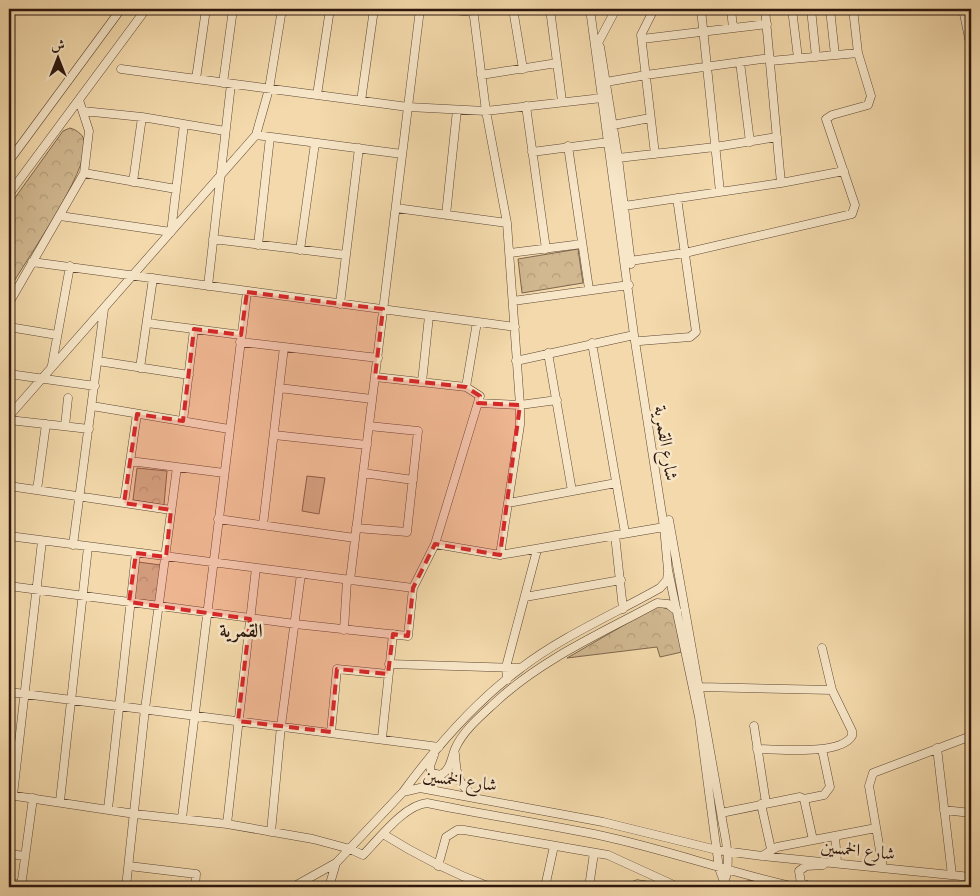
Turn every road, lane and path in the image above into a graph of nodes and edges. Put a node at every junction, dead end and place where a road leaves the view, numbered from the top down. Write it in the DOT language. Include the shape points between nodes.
graph roads {
  1 [pos="122,9"];
  2 [pos="146,9"];
  3 [pos="206,9"];
  4 [pos="233,9"];
  5 [pos="282,9"];
  6 [pos="330,9"];
  7 [pos="374,9"];
  8 [pos="420,9"];
  9 [pos="444,9"];
  10 [pos="513,9"];
  11 [pos="550,9"];
  12 [pos="590,9"];
  13 [pos="594,9"];
  14 [pos="616,9"];
  15 [pos="654,9"];
  16 [pos="701,9"];
  17 [pos="731,9"];
  18 [pos="765,9"];
  19 [pos="792,9"];
  20 [pos="811,9"];
  21 [pos="830,9"];
  22 [pos="853,9"];
  23 [pos="963,9"];
  24 [pos="473,10"];
  25 [pos="767,24"];
  26 [pos="733,28"];
  27 [pos="703,32"];
  28 [pos="642,39"];
  29 [pos="599,41"];
  30 [pos="971,48"];
  31 [pos="858,53"];
  32 [pos="835,55"];
  33 [pos="816,57"];
  34 [pos="798,58"];
  35 [pos="770,59"];
  36 [pos="740,62"];
  37 [pos="556,63"];
  38 [pos="707,66"];
  39 [pos="523,69"];
  40 [pos="120,70"];
  41 [pos="646,74"];
  42 [pos="481,76"];
  43 [pos="196,79"];
  44 [pos="606,82"];
  45 [pos="227,83"];
  46 [pos="269,89"];
  47 [pos="317,95"];
  48 [pos="602,98"];
  49 [pos="79,100"];
  50 [pos="361,101"];
  51 [pos="562,101"];
  52 [pos="526,106"];
  53 [pos="408,107"];
  54 [pos="457,110"];
  55 [pos="83,111"];
  56 [pos="486,111"];
  57 [pos="142,116"];
  58 [pos="650,118"];
  59 [pos="184,124"];
  60 [pos="613,125"];
  61 [pos="225,131"];
  62 [pos="256,135"];
  63 [pos="270,137"];
  64 [pos="777,138"];
  65 [pos="608,142"];
  66 [pos="750,142"];
  67 [pos="315,143"];
  68 [pos="568,146"];
  69 [pos="715,147"];
  70 [pos="359,148"];
  71 [pos="532,152"];
  72 [pos="402,154"];
  73 [pos="654,154"];
  74 [pos="618,158"];
  75 [pos="9,161"];
  76 [pos="844,171"];
  77 [pos="84,173"];
  78 [pos="220,177"];
  79 [pos="133,182"];
  80 [pos="781,183"];
  81 [pos="12,187"];
  82 [pos="176,189"];
  83 [pos="720,192"];
  84 [pos="9,194"];
  85 [pos="677,198"];
  86 [pos="624,206"];
  87 [pos="396,208"];
  88 [pos="446,215"];
  89 [pos="60,216"];
  90 [pos="507,223"];
  91 [pos="171,232"];
  92 [pos="213,239"];
  93 [pos="582,244"];
  94 [pos="258,245"];
  95 [pos="546,249"];
  96 [pos="300,250"];
  97 [pos="685,253"];
  98 [pos="510,254"];
  99 [pos="346,256"];
  100 [pos="630,261"];
  101 [pos="32,262"];
  102 [pos="70,266"];
  103 [pos="134,275"];
  104 [pos="153,278"];
  105 [pos="628,285"];
  106 [pos="208,286"];
  107 [pos="589,289"];
  108 [pos="247,292"];
  109 [pos="513,301"];
  110 [pos="9,303"];
  111 [pos="340,304"];
  112 [pos="104,308"];
  113 [pos="383,310"];
  114 [pos="429,316"];
  115 [pos="477,322"];
  116 [pos="146,323"];
  117 [pos="9,327"];
  118 [pos="515,327"];
  119 [pos="194,329"];
  120 [pos="57,335"];
  121 [pos="241,338"];
  122 [pos="637,338"];
  123 [pos="592,343"];
  124 [pos="284,346"];
  125 [pos="548,353"];
  126 [pos="378,358"];
  127 [pos="98,361"];
  128 [pos="516,361"];
  129 [pos="52,367"];
  130 [pos="140,368"];
  131 [pos="9,374"];
  132 [pos="189,375"];
  133 [pos="375,377"];
  134 [pos="42,378"];
  135 [pos="422,382"];
  136 [pos="94,386"];
  137 [pos="466,387"];
  138 [pos="279,388"];
  139 [pos="68,398"];
  140 [pos="372,400"];
  141 [pos="557,400"];
  142 [pos="478,403"];
  143 [pos="520,405"];
  144 [pos="92,406"];
  145 [pos="136,414"];
  146 [pos="9,416"];
  147 [pos="9,420"];
  148 [pos="183,421"];
  149 [pos="46,424"];
  150 [pos="65,426"];
  151 [pos="369,426"];
  152 [pos="89,429"];
  153 [pos="229,429"];
  154 [pos="274,435"];
  155 [pos="367,445"];
  156 [pos="130,461"];
  157 [pos="177,467"];
  158 [pos="224,473"];
  159 [pos="363,473"];
  160 [pos="412,480"];
  161 [pos="616,483"];
  162 [pos="9,486"];
  163 [pos="37,490"];
  164 [pos="572,491"];
  165 [pos="80,496"];
  166 [pos="124,503"];
  167 [pos="508,503"];
  168 [pos="171,510"];
  169 [pos="218,519"];
  170 [pos="263,525"];
  171 [pos="664,527"];
  172 [pos="356,528"];
  173 [pos="625,533"];
  174 [pos="615,535"];
  175 [pos="9,536"];
  176 [pos="355,538"];
  177 [pos="42,541"];
  178 [pos="435,544"];
  179 [pos="73,545"];
  180 [pos="88,547"];
  181 [pos="537,550"];
  182 [pos="136,553"];
  183 [pos="500,555"];
  184 [pos="166,557"];
  185 [pos="212,563"];
  186 [pos="256,568"];
  187 [pos="668,570"];
  188 [pos="302,574"];
  189 [pos="349,580"];
  190 [pos="621,580"];
  191 [pos="9,586"];
  192 [pos="413,588"];
  193 [pos="36,590"];
  194 [pos="83,596"];
  195 [pos="525,597"];
  196 [pos="129,602"];
  197 [pos="158,606"];
  198 [pos="623,609"];
  199 [pos="206,613"];
  200 [pos="678,613"];
  201 [pos="250,618"];
  202 [pos="295,624"];
  203 [pos="344,630"];
  204 [pos="393,634"];
  205 [pos="822,648"];
  206 [pos="389,664"];
  207 [pos="506,667"];
  208 [pos="520,668"];
  209 [pos="388,674"];
  210 [pos="507,680"];
  211 [pos="700,687"];
  212 [pos="832,690"];
  213 [pos="9,692"];
  214 [pos="25,694"];
  215 [pos="71,700"];
  216 [pos="117,706"];
  217 [pos="145,709"];
  218 [pos="193,715"];
  219 [pos="238,721"];
  220 [pos="281,726"];
  221 [pos="754,726"];
  222 [pos="331,732"];
  223 [pos="971,736"];
  224 [pos="382,738"];
  225 [pos="439,747"];
  226 [pos="455,748"];
  227 [pos="937,748"];
  228 [pos="758,749"];
  229 [pos="822,749"];
  230 [pos="402,792"];
  231 [pos="11,795"];
  232 [pos="476,796"];
  233 [pos="33,798"];
  234 [pos="804,799"];
  235 [pos="60,801"];
  236 [pos="763,803"];
  237 [pos="108,810"];
  238 [pos="944,810"];
  239 [pos="721,813"];
  240 [pos="971,813"];
  241 [pos="134,814"];
  242 [pos="182,818"];
  243 [pos="227,824"];
  244 [pos="876,828"];
  245 [pos="271,832"];
  246 [pos="383,834"];
  247 [pos="836,836"];
  248 [pos="814,840"];
  249 [pos="554,846"];
  250 [pos="350,849"];
  251 [pos="772,849"];
  252 [pos="717,850"];
  253 [pos="727,851"];
  254 [pos="594,853"];
  255 [pos="9,854"];
  256 [pos="25,856"];
  257 [pos="762,856"];
  258 [pos="336,863"];
  259 [pos="841,863"];
  260 [pos="129,866"];
  261 [pos="438,866"];
  262 [pos="719,868"];
  263 [pos="883,868"];
  264 [pos="728,870"];
  265 [pos="952,875"];
  266 [pos="971,877"];
  267 [pos="9,883"];
  268 [pos="725,884"];
  269 [pos="21,886"];
  270 [pos="126,887"];
  271 [pos="196,887"];
  272 [pos="293,887"];
  273 [pos="329,887"];
  274 [pos="490,887"];
  275 [pos="546,887"];
  276 [pos="589,887"];
  277 [pos="631,887"];
  278 [pos="656,887"];
  279 [pos="678,887"];
  280 [pos="740,887"];
  281 [pos="784,887"];
  282 [pos="796,887"];
  283 [pos="812,887"];
  1 -- 75 [label="street"];
  2 -- 49 [label="street"];
  3 -- 43 [label="street"];
  4 -- 45 [label="street"];
  5 -- 46 [label="street"];
  6 -- 47 [label="street"];
  7 -- 50 [label="street"];
  8 -- 53 [label="street"];
  9 -- 24 [label="street"];
  10 -- 39 [label="street"];
  11 -- 37 [label="street"];
  12 -- 48 [label="street, شارع القمرية"];
  13 -- 29 [label="street"];
  14 -- 29 [label="street"];
  15 -- 28 [label="street"];
  16 -- 27 [label="street"];
  17 -- 26 [label="street"];
  18 -- 25 [label="street"];
  19 -- 34 [label="street"];
  20 -- 33 [label="street"];
  21 -- 32 [label="street"];
  22 -- 31 [label="street"];
  23 -- 30 [label="street"];
  24 -- 42 [label="street"];
  25 -- 26 [label="street"];
  25 -- 35 [label="street"];
  26 -- 27 [label="street"];
  27 -- 28 [label="street"];
  27 -- 38 [label="street"];
  28 -- 41 [label="street"];
  29 -- 44 [label="street"];
  31 -- 32 [label="street"];
  31 -- 76 [label="street" via="870,102 826,119"];
  32 -- 33 [label="street"];
  33 -- 34 [label="street"];
  34 -- 35 [label="street"];
  35 -- 36 [label="street"];
  35 -- 64 [label="street"];
  36 -- 38 [label="street"];
  36 -- 66 [label="street"];
  37 -- 39 [label="street"];
  37 -- 51 [label="street"];
  38 -- 41 [label="street"];
  38 -- 69 [label="street"];
  39 -- 42 [label="street"];
  40 -- 43 [label="street"];
  41 -- 44 [label="street"];
  41 -- 58 [label="street"];
  42 -- 56 [label="street"];
  43 -- 45 [label="street"];
  44 -- 60 [label="street"];
  45 -- 46 [label="street"];
  45 -- 61 [label="street"];
  46 -- 47 [label="street"];
  46 -- 62 [label="street"];
  47 -- 50 [label="street"];
  48 -- 51 [label="street"];
  48 -- 65 [label="street, شارع القمرية"];
  49 -- 55 [label="street"];
  49 -- 81 [label="street"];
  50 -- 53 [label="street"];
  51 -- 52 [label="street"];
  52 -- 56 [label="street"];
  52 -- 71 [label="street"];
  53 -- 54 [label="street"];
  53 -- 72 [label="street"];
  54 -- 56 [label="street"];
  54 -- 88 [label="street"];
  55 -- 57 [label="street"];
  55 -- 77 [label="street" via="89,131"];
  56 -- 90 [label="street"];
  57 -- 59 [label="street"];
  57 -- 79 [label="street"];
  58 -- 60 [label="street"];
  58 -- 73 [label="street"];
  59 -- 61 [label="street"];
  59 -- 82 [label="street"];
  60 -- 74 [label="street"];
  61 -- 78 [label="street"];
  62 -- 63 [label="street"];
  62 -- 78 [label="street"];
  63 -- 67 [label="street"];
  63 -- 94 [label="street"];
  64 -- 66 [label="street"];
  64 -- 80 [label="street"];
  65 -- 68 [label="street"];
  65 -- 105 [label="street, شارع القمرية"];
  66 -- 69 [label="street"];
  67 -- 70 [label="street"];
  67 -- 96 [label="street"];
  68 -- 71 [label="street"];
  68 -- 93 [label="street"];
  69 -- 73 [label="street"];
  69 -- 83 [label="street"];
  70 -- 72 [label="street"];
  70 -- 99 [label="street"];
  71 -- 95 [label="street"];
  72 -- 87 [label="street"];
  73 -- 74 [label="street"];
  74 -- 86 [label="street"];
  76 -- 80 [label="street"];
  76 -- 97 [label="street" via="855,205 852,214"];
  77 -- 79 [label="street"];
  77 -- 89 [label="street"];
  78 -- 91 [label="street"];
  78 -- 92 [label="street"];
  79 -- 82 [label="street"];
  80 -- 83 [label="street"];
  81 -- 84 [label="street"];
  82 -- 91 [label="street"];
  83 -- 85 [label="street"];
  85 -- 86 [label="street"];
  85 -- 97 [label="street"];
  86 -- 100 [label="street"];
  87 -- 88 [label="street"];
  87 -- 113 [label="street"];
  88 -- 90 [label="street"];
  89 -- 91 [label="street"];
  89 -- 101 [label="street"];
  90 -- 98 [label="street"];
  91 -- 103 [label="street"];
  92 -- 94 [label="street"];
  92 -- 106 [label="street"];
  93 -- 95 [label="street"];
  93 -- 107 [label="street"];
  94 -- 96 [label="street"];
  95 -- 98 [label="street"];
  96 -- 99 [label="street"];
  97 -- 100 [label="street"];
  97 -- 122 [label="street" via="696,332 690,337"];
  98 -- 109 [label="street"];
  99 -- 111 [label="street"];
  100 -- 122 [label="street"];
  101 -- 102 [label="street"];
  101 -- 110 [label="street"];
  102 -- 103 [label="street"];
  102 -- 120 [label="street"];
  103 -- 104 [label="street"];
  103 -- 112 [label="street"];
  104 -- 106 [label="street"];
  104 -- 116 [label="street"];
  105 -- 107 [label="street"];
  105 -- 122 [label="street, شارع القمرية"];
  106 -- 108 [label="street"];
  107 -- 109 [label="street"];
  108 -- 111 [label="street"];
  108 -- 121 [label="street"];
  109 -- 118 [label="street"];
  111 -- 113 [label="street"];
  112 -- 127 [label="street"];
  112 -- 129 [label="street"];
  113 -- 114 [label="street"];
  113 -- 126 [label="street"];
  114 -- 115 [label="street"];
  114 -- 135 [label="street"];
  115 -- 118 [label="street"];
  115 -- 137 [label="street"];
  116 -- 119 [label="street"];
  116 -- 130 [label="street"];
  117 -- 120 [label="street"];
  118 -- 128 [label="street"];
  119 -- 121 [label="street"];
  119 -- 132 [label="street"];
  120 -- 129 [label="street"];
  121 -- 124 [label="street"];
  121 -- 153 [label="street"];
  122 -- 123 [label="street"];
  122 -- 171 [label="street, شارع القمرية"];
  122 -- 211 [label="street" via="679,585"];
  123 -- 125 [label="street"];
  123 -- 161 [label="street"];
  124 -- 126 [label="street"];
  124 -- 138 [label="street"];
  125 -- 128 [label="street"];
  125 -- 141 [label="street"];
  126 -- 133 [label="street"];
  127 -- 130 [label="street"];
  127 -- 136 [label="street"];
  128 -- 143 [label="street"];
  129 -- 134 [label="street"];
  130 -- 132 [label="street"];
  131 -- 134 [label="street"];
  132 -- 148 [label="street"];
  133 -- 135 [label="street"];
  133 -- 140 [label="street"];
  134 -- 136 [label="street"];
  134 -- 146 [label="street"];
  135 -- 137 [label="street"];
  136 -- 144 [label="street"];
  137 -- 142 [label="street" via="480,396"];
  138 -- 140 [label="street"];
  138 -- 154 [label="street"];
  139 -- 150 [label="street"];
  140 -- 151 [label="street"];
  141 -- 143 [label="street"];
  141 -- 164 [label="street"];
  142 -- 143 [label="street"];
  142 -- 178 [label="street"];
  143 -- 167 [label="street"];
  144 -- 145 [label="street"];
  144 -- 152 [label="street"];
  145 -- 148 [label="street"];
  145 -- 156 [label="street"];
  147 -- 149 [label="street"];
  148 -- 153 [label="street"];
  149 -- 150 [label="street"];
  149 -- 163 [label="street"];
  150 -- 152 [label="street"];
  151 -- 155 [label="street"];
  151 -- 160 [label="street" via="418,431"];
  152 -- 165 [label="street"];
  153 -- 158 [label="street"];
  154 -- 155 [label="street"];
  154 -- 170 [label="street"];
  155 -- 159 [label="street"];
  156 -- 157 [label="street"];
  156 -- 166 [label="street"];
  157 -- 158 [label="street"];
  157 -- 168 [label="street"];
  158 -- 169 [label="street"];
  159 -- 160 [label="street"];
  159 -- 172 [label="street"];
  160 -- 172 [label="street" via="407,532"];
  161 -- 164 [label="street"];
  161 -- 173 [label="street"];
  162 -- 163 [label="street"];
  163 -- 165 [label="street"];
  164 -- 167 [label="street"];
  165 -- 166 [label="street"];
  165 -- 179 [label="street"];
  166 -- 168 [label="street"];
  167 -- 183 [label="street"];
  168 -- 184 [label="street"];
  169 -- 170 [label="street"];
  169 -- 185 [label="street"];
  170 -- 176 [label="street"];
  171 -- 173 [label="street"];
  171 -- 187 [label="street, شارع القمرية"];
  172 -- 176 [label="street"];
  173 -- 174 [label="street"];
  174 -- 181 [label="street"];
  174 -- 190 [label="street"];
  175 -- 177 [label="street"];
  176 -- 189 [label="street"];
  177 -- 179 [label="street"];
  177 -- 193 [label="street"];
  178 -- 183 [label="street"];
  178 -- 192 [label="street"];
  179 -- 180 [label="street"];
  180 -- 182 [label="street"];
  180 -- 194 [label="street"];
  181 -- 183 [label="street"];
  181 -- 195 [label="street"];
  182 -- 184 [label="street"];
  182 -- 196 [label="street"];
  184 -- 185 [label="street"];
  184 -- 197 [label="street"];
  185 -- 186 [label="street"];
  185 -- 199 [label="street"];
  186 -- 188 [label="street"];
  186 -- 201 [label="street"];
  187 -- 198 [label="street" via="667,580 660,588"];
  187 -- 200 [label="street, شارع القمرية"];
  188 -- 189 [label="street"];
  188 -- 202 [label="street"];
  189 -- 192 [label="street"];
  189 -- 203 [label="street"];
  190 -- 195 [label="street"];
  190 -- 198 [label="street"];
  191 -- 193 [label="street"];
  192 -- 204 [label="street" via="408,636"];
  193 -- 194 [label="street"];
  193 -- 214 [label="street"];
  194 -- 196 [label="street"];
  194 -- 215 [label="street"];
  195 -- 207 [label="street"];
  196 -- 197 [label="street"];
  196 -- 216 [label="street"];
  197 -- 199 [label="street"];
  197 -- 217 [label="street"];
  198 -- 208 [label="street"];
  199 -- 201 [label="street"];
  199 -- 218 [label="street"];
  200 -- 226 [label="street" via="668,604 657,603 554,658 497,701 461,737"];
  200 -- 252 [label="street, شارع القمرية" via="699,717"];
  201 -- 202 [label="street"];
  201 -- 219 [label="street"];
  202 -- 203 [label="street"];
  202 -- 220 [label="street"];
  203 -- 204 [label="street"];
  204 -- 206 [label="street"];
  205 -- 212 [label="street"];
  206 -- 207 [label="street"];
  206 -- 209 [label="street"];
  207 -- 208 [label="street"];
  207 -- 210 [label="street"];
  208 -- 210 [label="street"];
  209 -- 222 [label="street" via="337,669"];
  209 -- 224 [label="street"];
  210 -- 225 [label="street"];
  211 -- 212 [label="street"];
  211 -- 239 [label="street"];
  212 -- 229 [label="street" via="850,725 852,736 845,744"];
  213 -- 214 [label="street"];
  214 -- 215 [label="street"];
  214 -- 231 [label="street"];
  215 -- 216 [label="street"];
  215 -- 235 [label="street"];
  216 -- 217 [label="street"];
  216 -- 237 [label="street"];
  217 -- 218 [label="street"];
  217 -- 241 [label="street"];
  218 -- 219 [label="street"];
  218 -- 242 [label="street"];
  219 -- 220 [label="street"];
  219 -- 243 [label="street"];
  220 -- 222 [label="street"];
  220 -- 245 [label="street"];
  221 -- 228 [label="street"];
  222 -- 224 [label="street"];
  223 -- 227 [label="street"];
  224 -- 225 [label="street"];
  225 -- 226 [label="street" via="430,766 431,773 436,776 447,772"];
  225 -- 230 [label="street"];
  226 -- 232 [label="street" via="459,780 464,789"];
  227 -- 238 [label="street"];
  227 -- 244 [label="street" via="873,773 869,786"];
  228 -- 229 [label="street"];
  228 -- 236 [label="street"];
  229 -- 234 [label="street" via="830,787 824,795"];
  230 -- 232 [label="street, شارع الخمسين" via="429,788"];
  230 -- 250 [label="street, شارع الخمسين"];
  231 -- 233 [label="street"];
  232 -- 252 [label="street, شارع الخمسين"];
  233 -- 235 [label="street"];
  233 -- 256 [label="street"];
  234 -- 236 [label="street" via="795,796"];
  234 -- 248 [label="street"];
  235 -- 237 [label="street"];
  236 -- 239 [label="street"];
  236 -- 251 [label="street"];
  237 -- 241 [label="street"];
  238 -- 240 [label="street"];
  238 -- 265 [label="street"];
  239 -- 253 [label="street"];
  241 -- 242 [label="street"];
  241 -- 260 [label="street"];
  242 -- 243 [label="street"];
  243 -- 245 [label="street"];
  244 -- 247 [label="street"];
  244 -- 263 [label="street"];
  245 -- 250 [label="street"];
  246 -- 250 [label="street, شارع الخمسين" via="363,855"];
  246 -- 261 [label="street"];
  246 -- 262 [label="street, شارع الخمسين" via="414,805 427,803 604,837"];
  247 -- 248 [label="street"];
  247 -- 259 [label="street"];
  248 -- 251 [label="street"];
  249 -- 254 [label="street"];
  249 -- 261 [label="street" via="457,830 446,837"];
  249 -- 275 [label="street"];
  250 -- 258 [label="street"];
  251 -- 257 [label="street"];
  252 -- 253 [label="street, شارع الخمسين"];
  252 -- 262 [label="street, شارع القمرية"];
  253 -- 257 [label="street, شارع الخمسين"];
  253 -- 264 [label="street"];
  254 -- 276 [label="street"];
  254 -- 279 [label="street" via="627,862"];
  255 -- 256 [label="street"];
  256 -- 269 [label="street"];
  257 -- 259 [label="street, شارع الخمسين"];
  258 -- 272 [label="street"];
  258 -- 273 [label="street"];
  259 -- 263 [label="street, شارع الخمسين"];
  259 -- 283 [label="street" via="801,868 799,880"];
  260 -- 270 [label="street"];
  260 -- 271 [label="street" via="196,874"];
  261 -- 274 [label="street"];
  262 -- 264 [label="street, شارع الخمسين"];
  262 -- 268 [label="street, شارع القمرية"];
  263 -- 265 [label="street, شارع الخمسين"];
  264 -- 268 [label="street, شارع القمرية"];
  264 -- 282 [label="street, شارع الخمسين"];
  265 -- 266 [label="street, شارع الخمسين"];
  267 -- 269 [label="street"];
  277 -- 278 [label="street" via="637,884"];
  280 -- 281 [label="street"];
}
